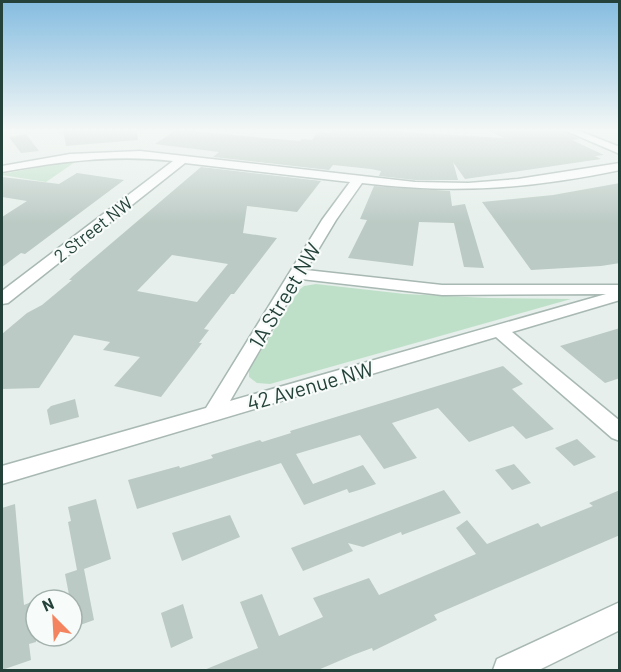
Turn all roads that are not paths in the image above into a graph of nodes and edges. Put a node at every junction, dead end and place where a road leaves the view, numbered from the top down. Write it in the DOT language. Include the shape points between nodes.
graph roads {
  1 [pos="42,161"];
  2 [pos="180,161"];
  3 [pos="211,161"];
  4 [pos="620,165"];
  5 [pos="2,169"];
  6 [pos="358,180"];
  7 [pos="297,274"];
  8 [pos="620,289"];
  9 [pos="620,295"];
  10 [pos="2,299"];
  11 [pos="498,330"];
  12 [pos="213,413"];
  13 [pos="620,433"];
  14 [pos="2,475"];
  15 [pos="620,615"];
  16 [pos="508,670"];
  1 -- 5 [label="street"];
  2 -- 10 [label="street, 2 Street NW"];
  3 -- 6 [label="street"];
  4 -- 6 [label="street" via="533,183 495,186 415,186"];
  6 -- 7 [label="street, 1A Street NW"];
  7 -- 8 [label="street" via="442,290"];
  7 -- 12 [label="street, 1A Street NW"];
  9 -- 11 [label="street, 42 Avenue NW"];
  11 -- 12 [label="street, 42 Avenue NW"];
  11 -- 13 [label="street"];
  12 -- 14 [label="street, 42 Avenue NW"];
  15 -- 16 [label="street"];
}
